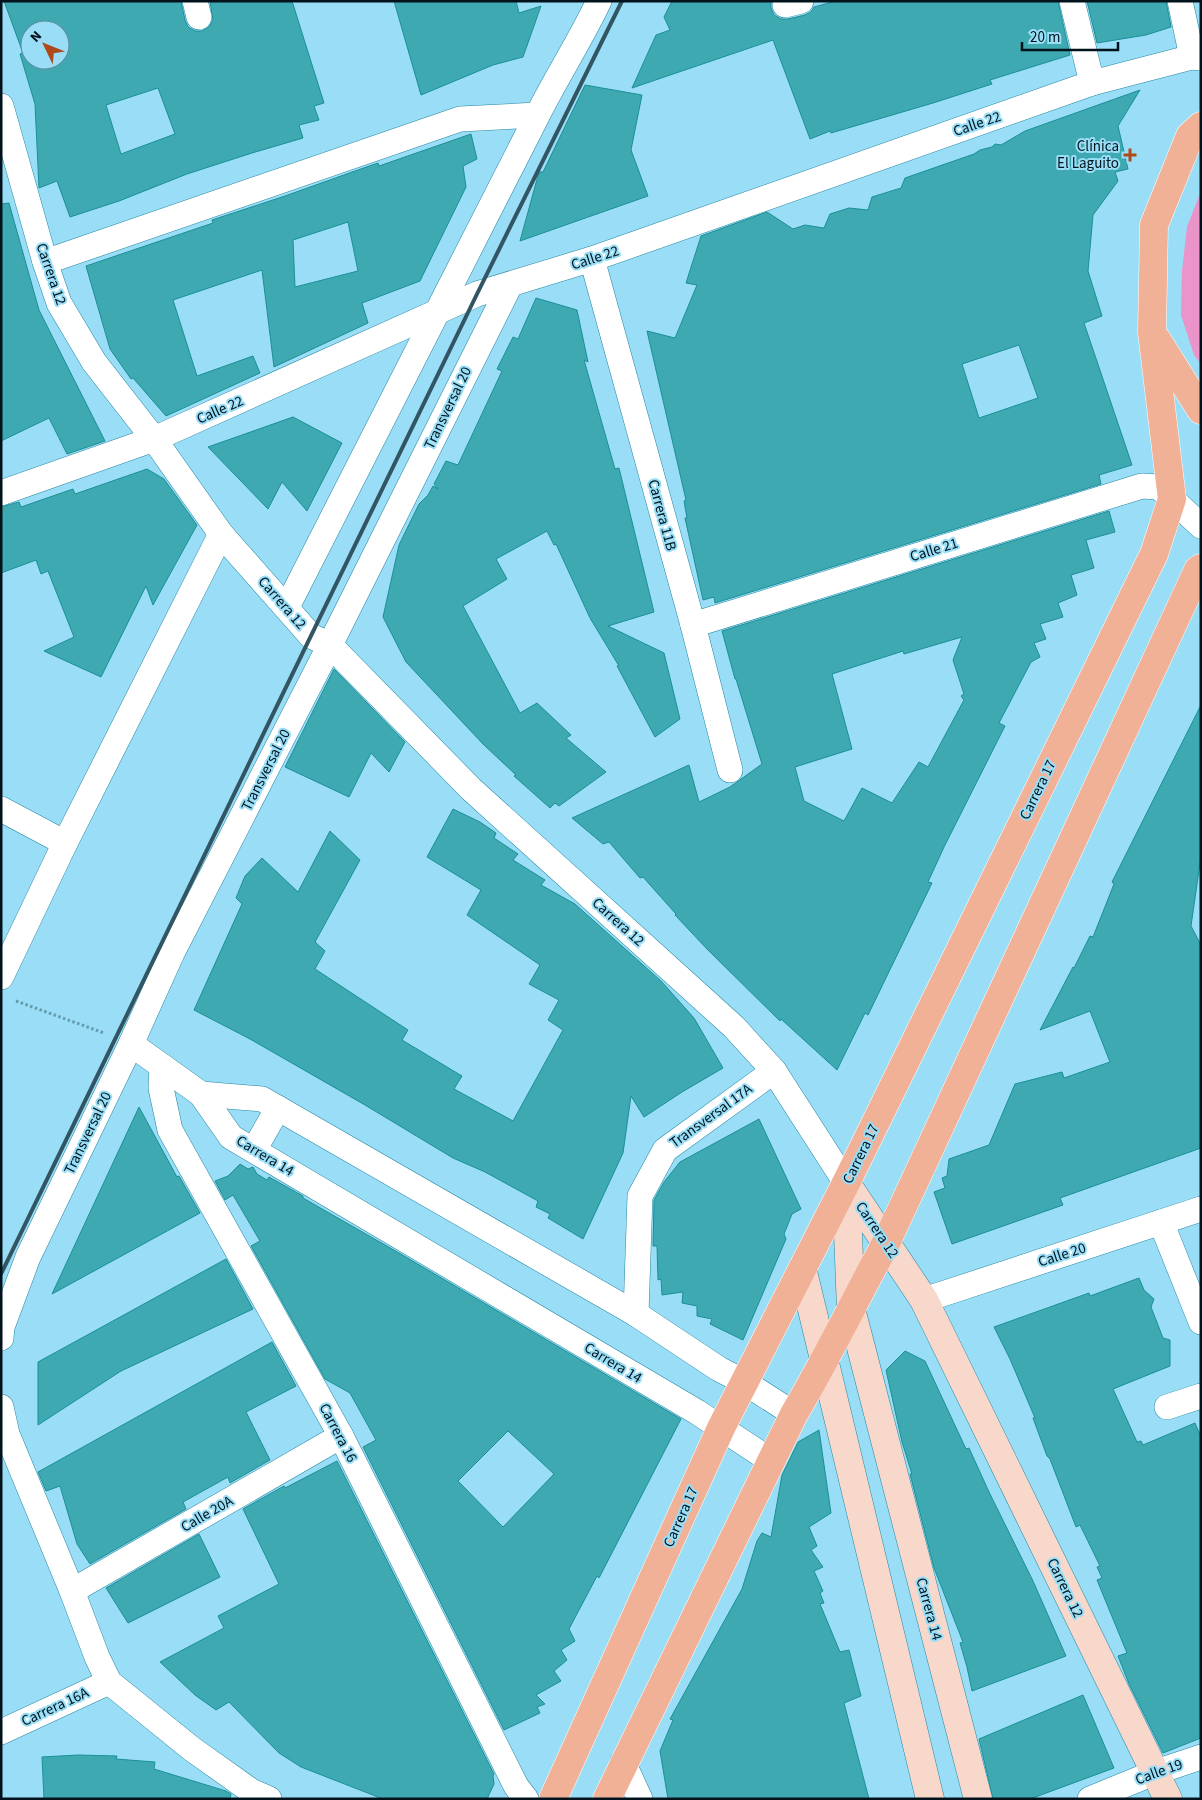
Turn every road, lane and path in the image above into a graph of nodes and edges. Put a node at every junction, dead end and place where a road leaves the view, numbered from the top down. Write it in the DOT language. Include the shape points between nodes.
graph roads {
  1 [pos="599,1"];
  2 [pos="1072,1"];
  3 [pos="1180,1"];
  4 [pos="1196,57"];
  5 [pos="1092,83"];
  6 [pos="537,115"];
  7 [pos="3,118"];
  8 [pos="1201,126"];
  9 [pos="592,259"];
  10 [pos="45,262"];
  11 [pos="510,285"];
  12 [pos="439,312"];
  13 [pos="1152,332"];
  14 [pos="1201,410"];
  15 [pos="154,439"];
  16 [pos="1,494"];
  17 [pos="1170,504"];
  18 [pos="1201,526"];
  19 [pos="221,534"];
  20 [pos="1199,569"];
  21 [pos="287,607"];
  22 [pos="693,625"];
  23 [pos="330,645"];
  24 [pos="730,770"];
  25 [pos="1,810"];
  26 [pos="65,843"];
  27 [pos="6,988"];
  28 [pos="131,1044"];
  29 [pos="162,1066"];
  30 [pos="774,1070"];
  31 [pos="201,1094"];
  32 [pos="278,1108"];
  33 [pos="254,1150"];
  34 [pos="846,1183"];
  35 [pos="1201,1209"];
  36 [pos="1162,1222"];
  37 [pos="886,1243"];
  38 [pos="802,1272"];
  39 [pos="924,1300"];
  40 [pos="850,1309"];
  41 [pos="636,1314"];
  42 [pos="1201,1322"];
  43 [pos="1,1338"];
  44 [pos="825,1362"];
  45 [pos="744,1382"];
  46 [pos="1201,1396"];
  47 [pos="1,1407"];
  48 [pos="1167,1407"];
  49 [pos="794,1414"];
  50 [pos="721,1428"];
  51 [pos="341,1436"];
  52 [pos="771,1461"];
  53 [pos="72,1591"];
  54 [pos="109,1682"];
  55 [pos="1,1732"];
  56 [pos="1201,1757"];
  57 [pos="623,1762"];
  58 [pos="1156,1772"];
  59 [pos="269,1799"];
  60 [pos="526,1799"];
  61 [pos="553,1799"];
  62 [pos="606,1799"];
  63 [pos="640,1799"];
  64 [pos="930,1799"];
  65 [pos="978,1799"];
  66 [pos="1090,1799"];
  67 [pos="1168,1799"];
  1 -- 6 [label="street" via="582,38"];
  2 -- 5 [label="street"];
  3 -- 4 [label="street"];
  4 -- 5 [label="street, Calle 22"];
  5 -- 9 [label="street, Calle 22"];
  6 -- 10 [label="street" via="460,119"];
  6 -- 12 [label="street"];
  7 -- 10 [label="street, Carrera 12"];
  8 -- 13 [label="main road" via="1190,136 1154,225"];
  9 -- 11 [label="street, Calle 22"];
  9 -- 22 [label="street, Carrera 11B"];
  10 -- 15 [label="street, Carrera 12" via="59,303 94,362"];
  11 -- 12 [label="street, Calle 22" via="477,294"];
  11 -- 23 [label="street, Transversal 20"];
  12 -- 15 [label="street, Calle 22"];
  12 -- 21 [label="street"];
  13 -- 14 [label="main road"];
  13 -- 17 [label="main road"];
  15 -- 16 [label="street, Calle 22"];
  15 -- 19 [label="street, Carrera 12"];
  17 -- 18 [label="street, Calle 21"];
  17 -- 22 [label="street, Calle 21" via="1159,487 1142,486"];
  17 -- 34 [label="main road, Carrera 17" via="1154,554"];
  19 -- 21 [label="street, Carrera 12"];
  19 -- 26 [label="street"];
  20 -- 37 [label="main road"];
  21 -- 23 [label="street, Carrera 12" via="311,636"];
  22 -- 24 [label="street, Carrera 11B"];
  23 -- 28 [label="street, Transversal 20" via="172,953"];
  23 -- 30 [label="street, Carrera 12" via="471,789 734,1027"];
  25 -- 26 [label="street"];
  26 -- 27 [label="street"];
  27 -- 28 [label="path"];
  28 -- 29 [label="street"];
  28 -- 43 [label="street, Transversal 20" via="28,1257 2,1327"];
  29 -- 31 [label="street"];
  29 -- 51 [label="street, Carrera 16" via="161,1088 170,1130"];
  30 -- 34 [label="street, Carrera 12"];
  30 -- 41 [label="street, Transversal 17A" via="665,1150 640,1196"];
  31 -- 32 [label="street" via="262,1099"];
  31 -- 33 [label="street, Carrera 14" via="231,1137"];
  32 -- 33 [label="street"];
  32 -- 41 [label="street"];
  33 -- 50 [label="street, Carrera 14"];
  34 -- 37 [label="street, Carrera 12"];
  34 -- 38 [label="main road, Carrera 17"];
  34 -- 40 [label="street, Carrera 14"];
  35 -- 36 [label="street, Calle 20"];
  36 -- 39 [label="street, Calle 20"];
  36 -- 42 [label="street"];
  37 -- 39 [label="street, Carrera 12"];
  37 -- 40 [label="main road"];
  38 -- 44 [label="street"];
  38 -- 45 [label="main road, Carrera 17"];
  39 -- 58 [label="street, Carrera 12"];
  40 -- 44 [label="main road"];
  40 -- 65 [label="street, Carrera 14"];
  41 -- 45 [label="street"];
  44 -- 49 [label="main road"];
  44 -- 64 [label="street"];
  45 -- 49 [label="street"];
  45 -- 50 [label="main road, Carrera 17"];
  46 -- 48 [label="street"];
  47 -- 53 [label="street" via="7,1434"];
  49 -- 52 [label="main road"];
  50 -- 52 [label="street, Carrera 14"];
  50 -- 61 [label="main road, Carrera 17"];
  51 -- 53 [label="street, Calle 20A"];
  51 -- 60 [label="street, Carrera 16" via="516,1786"];
  52 -- 57 [label="main road"];
  53 -- 54 [label="street"];
  54 -- 55 [label="street, Carrera 16A"];
  54 -- 59 [label="street" via="192,1749"];
  56 -- 58 [label="street, Calle 19"];
  57 -- 62 [label="main road"];
  57 -- 63 [label="street"];
  58 -- 66 [label="street, Calle 19"];
  58 -- 67 [label="street, Carrera 12"];
}
